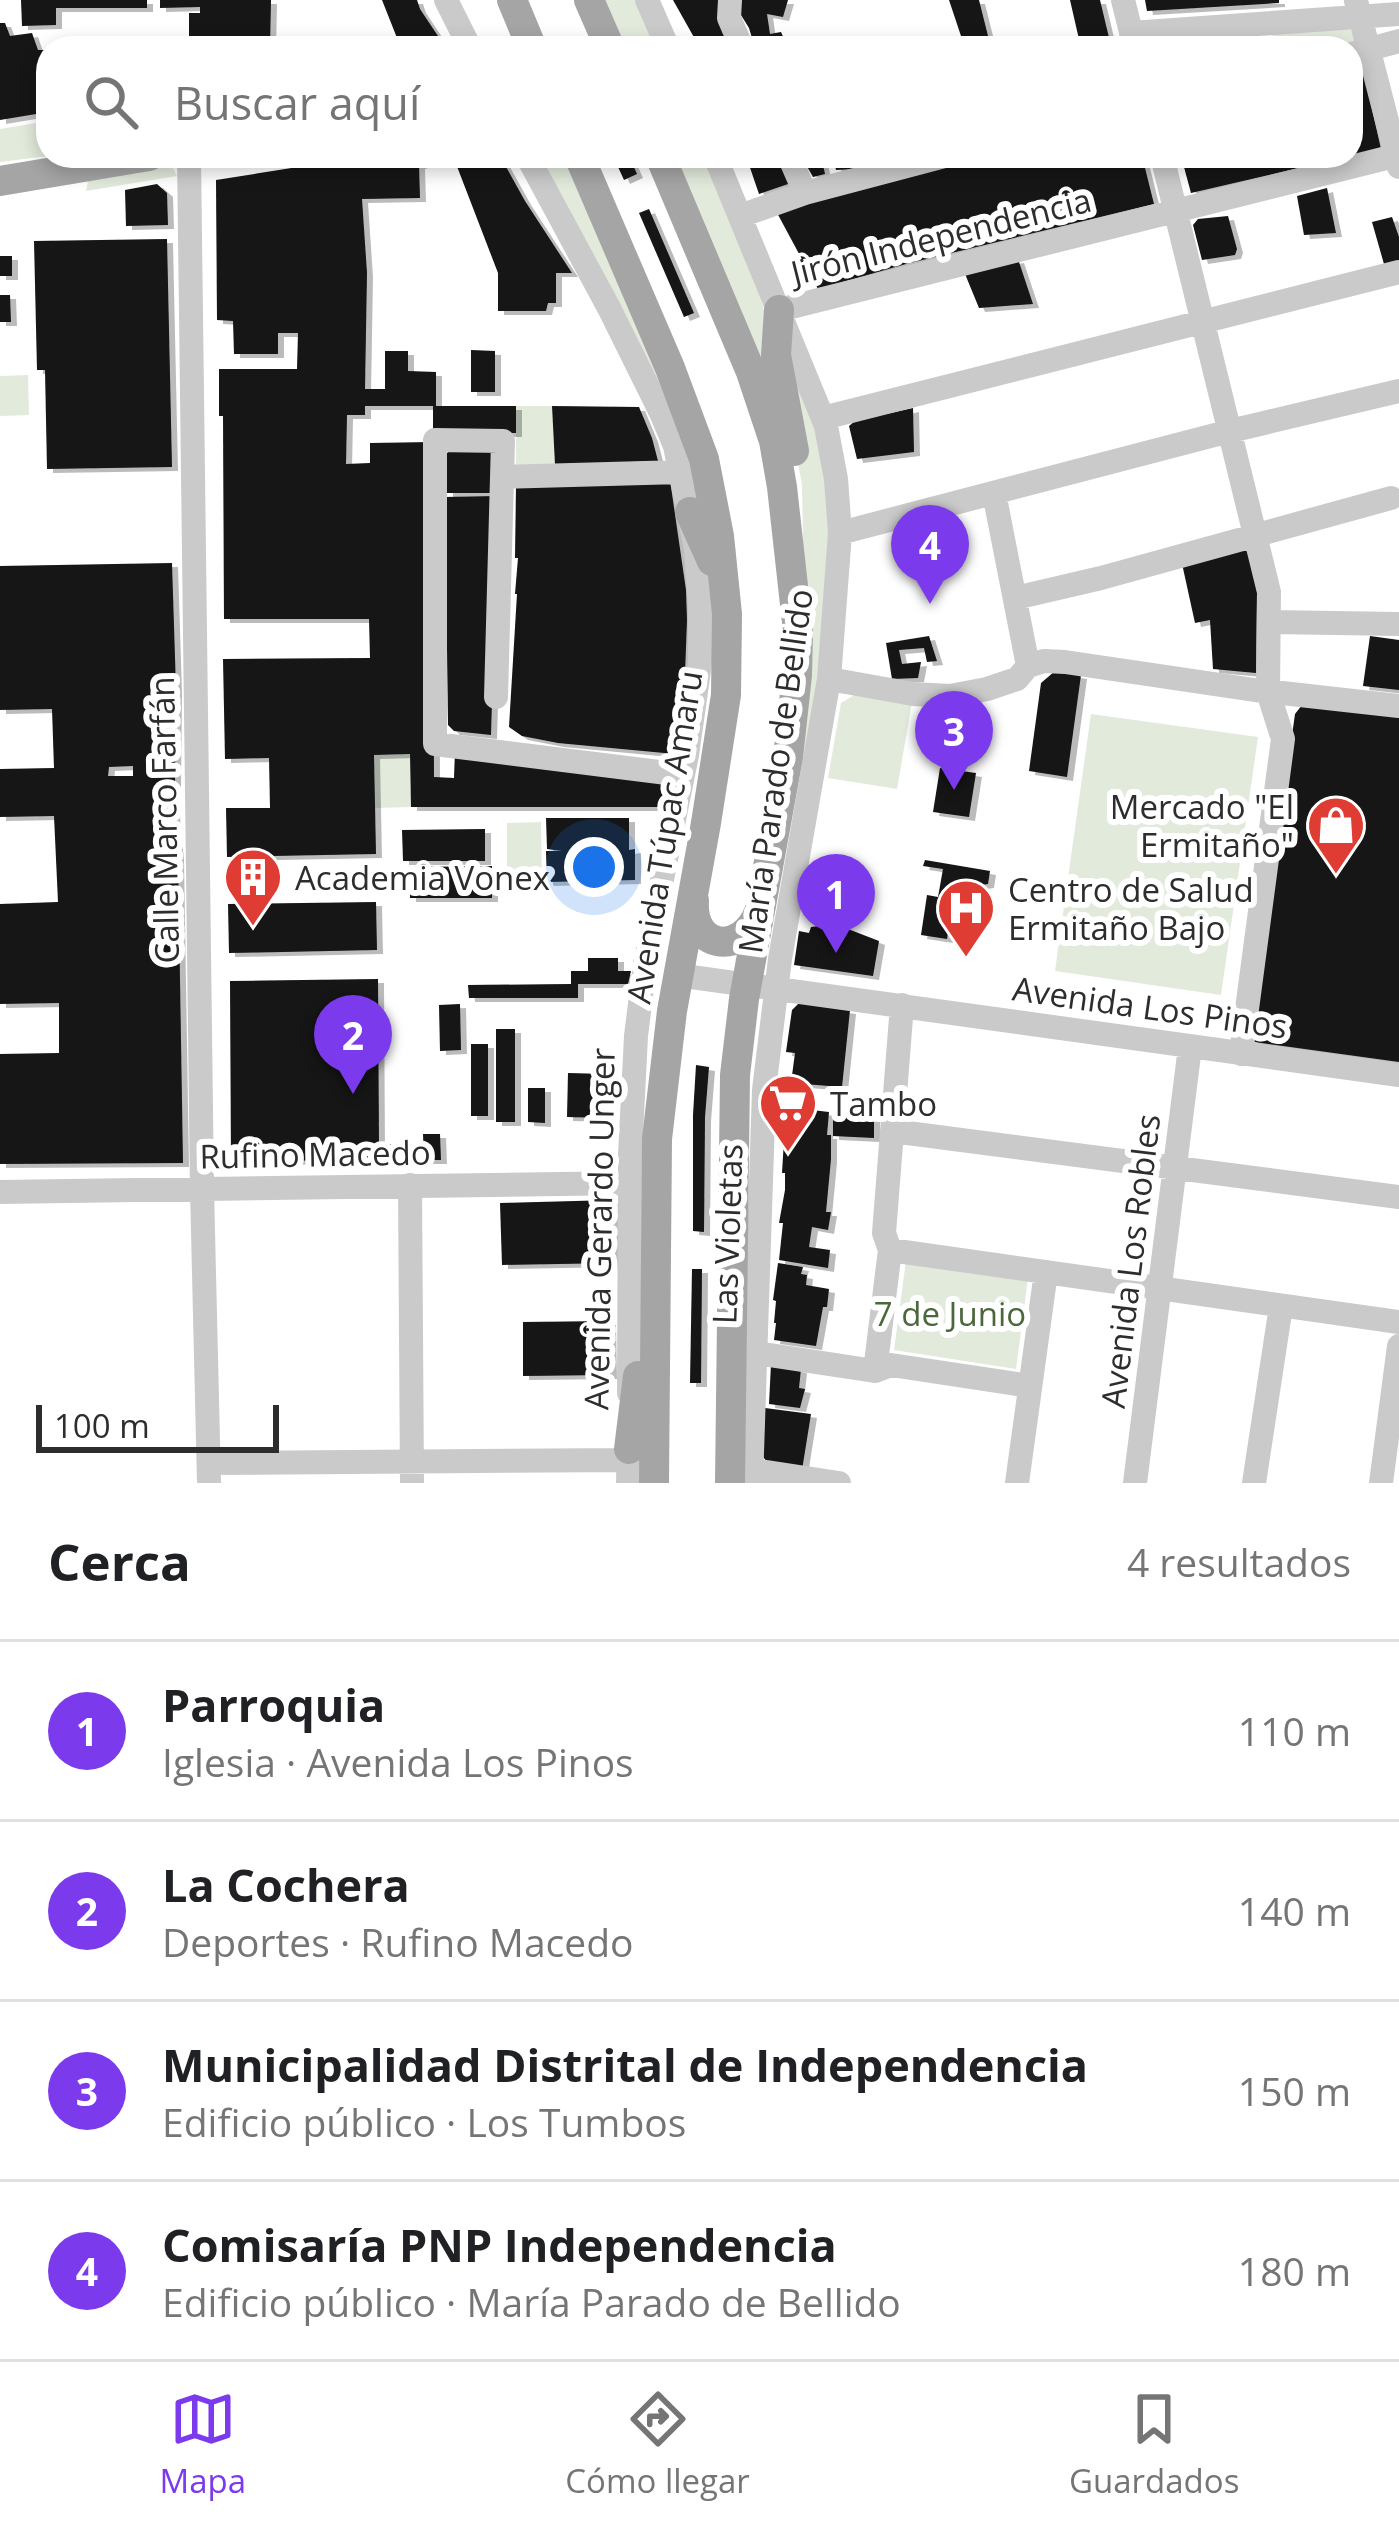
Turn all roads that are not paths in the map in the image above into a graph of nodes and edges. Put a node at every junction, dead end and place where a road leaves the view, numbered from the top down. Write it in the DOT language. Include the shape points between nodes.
graph roads {
  1 [pos="446,0"];
  2 [pos="512,0"];
  3 [pos="589,0"];
  4 [pos="648,0"];
  5 [pos="730,0"];
  6 [pos="1123,0"];
  7 [pos="1358,8"];
  8 [pos="1399,14"];
  9 [pos="464,36"];
  10 [pos="527,36"];
  11 [pos="605,36"];
  12 [pos="663,36"];
  13 [pos="737,36"];
  14 [pos="1132,36"];
  15 [pos="1167,36"];
  16 [pos="1399,41"];
  17 [pos="1363,51"];
  18 [pos="1363,60"];
  19 [pos="1398,159"];
  20 [pos="1363,167"];
  21 [pos="77,168"];
  22 [pos="189,168"];
  23 [pos="533,168"];
  24 [pos="584,168"];
  25 [pos="665,168"];
  26 [pos="720,168"];
  27 [pos="794,168"];
  28 [pos="900,168"];
  29 [pos="1165,168"];
  30 [pos="1360,168"];
  31 [pos="0,181"];
  32 [pos="805,193"];
  33 [pos="1176,212"];
  34 [pos="740,216"];
  35 [pos="1399,272"];
  36 [pos="779,310"];
  37 [pos="1202,321"];
  38 [pos="1399,391"];
  39 [pos="823,418"];
  40 [pos="1230,430"];
  41 [pos="681,472"];
  42 [pos="502,477"];
  43 [pos="994,493"];
  44 [pos="1391,498"];
  45 [pos="690,512"];
  46 [pos="840,533"];
  47 [pos="1256,536"];
  48 [pos="725,590"];
  49 [pos="1015,598"];
  50 [pos="1269,622"];
  51 [pos="1399,624"];
  52 [pos="798,631"];
  53 [pos="1028,666"];
  54 [pos="829,680"];
  55 [pos="1275,693"];
  56 [pos="496,697"];
  57 [pos="1399,706"];
  58 [pos="801,760"];
  59 [pos="683,775"];
  60 [pos="694,889"];
  61 [pos="760,910"];
  62 [pos="677,975"];
  63 [pos="762,986"];
  64 [pos="902,1005"];
  65 [pos="1190,1047"];
  66 [pos="1241,1054"];
  67 [pos="1399,1075"];
  68 [pos="892,1131"];
  69 [pos="1175,1167"];
  70 [pos="631,1184"];
  71 [pos="410,1185"];
  72 [pos="202,1190"];
  73 [pos="0,1192"];
  74 [pos="1399,1197"];
  75 [pos="656,1239"];
  76 [pos="890,1250"];
  77 [pos="1046,1272"];
  78 [pos="1160,1288"];
  79 [pos="1281,1306"];
  80 [pos="1399,1322"];
  81 [pos="1399,1346"];
  82 [pos="756,1353"];
  83 [pos="875,1371"];
  84 [pos="1030,1386"];
  85 [pos="628,1464"];
  86 [pos="411,1472"];
  87 [pos="209,1473"];
  88 [pos="744,1478"];
  89 [pos="654,1483"];
  90 [pos="839,1483"];
  91 [pos="1016,1483"];
  92 [pos="1135,1483"];
  93 [pos="1254,1483"];
  94 [pos="1381,1483"];
  1 -- 9 [label="street"];
  2 -- 10 [label="main road"];
  3 -- 11 [label="main road"];
  4 -- 12 [label="street"];
  5 -- 13 [label="street"];
  6 -- 14 [label="street"];
  7 -- 8 [label="street"];
  7 -- 15 [label="street"];
  16 -- 17 [label="street"];
  18 -- 19 [label="street"];
  19 -- 20 [label="street, Jirón Independencia"];
  21 -- 31 [label="main road"];
  22 -- 72 [label="street, Calle Marco Farfán"];
  23 -- 41 [label="street, Avenida Gerardo Unger" via="639,366"];
  24 -- 48 [label="main road, Avenida Túpac Amaru" via="704,459"];
  25 -- 52 [label="main road" via="774,441"];
  26 -- 34 [label="street, María Parado de Bellido"];
  27 -- 32 [label="street"];
  28 -- 32 [label="street"];
  29 -- 33 [label="street"];
  30 -- 33 [label="street, Jirón Independencia"];
  32 -- 34 [label="street"];
  33 -- 36 [label="street, Jirón Independencia"];
  33 -- 37 [label="street"];
  34 -- 36 [label="street, María Parado de Bellido"];
  35 -- 37 [label="street"];
  36 -- 39 [label="street, María Parado de Bellido"];
  36 -- 52 [label="main road" via="776,355 799,484"];
  37 -- 39 [label="street"];
  37 -- 40 [label="street"];
  38 -- 40 [label="street"];
  39 -- 46 [label="street, María Parado de Bellido"];
  40 -- 43 [label="street"];
  40 -- 47 [label="street"];
  41 -- 42 [label="street"];
  41 -- 45 [label="street, Avenida Gerardo Unger"];
  42 -- 56 [label="street"];
  42 -- 59 [label="street" via="503,441 435,440 435,744"];
  43 -- 46 [label="street"];
  43 -- 49 [label="street"];
  44 -- 47 [label="street"];
  45 -- 48 [label="main road"];
  45 -- 59 [label="street, Avenida Gerardo Unger" via="700,663"];
  46 -- 54 [label="street, María Parado de Bellido"];
  47 -- 49 [label="street"];
  47 -- 50 [label="street"];
  48 -- 60 [label="main road, Avenida Túpac Amaru" via="726,695"];
  49 -- 53 [label="street"];
  50 -- 51 [label="street"];
  50 -- 55 [label="street"];
  52 -- 58 [label="main road"];
  53 -- 54 [label="street" via="1017,679 950,696"];
  53 -- 55 [label="street" via="1065,662"];
  54 -- 58 [label="street, María Parado de Bellido"];
  55 -- 57 [label="street"];
  55 -- 66 [label="street" via="1283,739"];
  58 -- 61 [label="main road"];
  58 -- 63 [label="street, María Parado de Bellido"];
  59 -- 70 [label="street, Avenida Gerardo Unger" via="638,1012"];
  60 -- 61 [label="main road" via="694,918 711,939 743,937"];
  60 -- 62 [label="main road, Avenida Túpac Amaru"];
  61 -- 63 [label="main road"];
  62 -- 63 [label="street, Avenida Los Pinos"];
  62 -- 75 [label="main road, Avenida Túpac Amaru" via="657,1138"];
  63 -- 64 [label="street, Avenida Los Pinos"];
  63 -- 82 [label="street, Las Violetas"];
  63 -- 88 [label="main road" via="735,1075"];
  64 -- 65 [label="street, Avenida Los Pinos"];
  64 -- 68 [label="street"];
  65 -- 66 [label="street, Avenida Los Pinos"];
  65 -- 69 [label="street, Avenida Los Robles"];
  66 -- 67 [label="street, Avenida Los Pinos"];
  68 -- 69 [label="street"];
  68 -- 76 [label="street" via="884,1234"];
  69 -- 74 [label="street"];
  69 -- 78 [label="street, Avenida Los Robles"];
  70 -- 71 [label="street, Rufino Macedo"];
  70 -- 85 [label="street, Avenida Gerardo Unger"];
  71 -- 72 [label="street, Rufino Macedo"];
  71 -- 86 [label="street"];
  72 -- 73 [label="street, Rufino Macedo"];
  72 -- 87 [label="street, Calle Marco Farfán"];
  75 -- 85 [label="main road"];
  75 -- 89 [label="main road, Avenida Túpac Amaru"];
  76 -- 77 [label="street"];
  76 -- 83 [label="street"];
  77 -- 78 [label="street"];
  77 -- 84 [label="street"];
  78 -- 79 [label="street"];
  78 -- 92 [label="street, Avenida Los Robles"];
  79 -- 80 [label="street"];
  79 -- 93 [label="street"];
  81 -- 94 [label="street"];
  82 -- 83 [label="street"];
  82 -- 88 [label="street, Las Violetas"];
  83 -- 84 [label="street" via="891,1365"];
  84 -- 91 [label="street"];
  85 -- 86 [label="street"];
  86 -- 87 [label="street"];
  88 -- 90 [label="street"];
}
